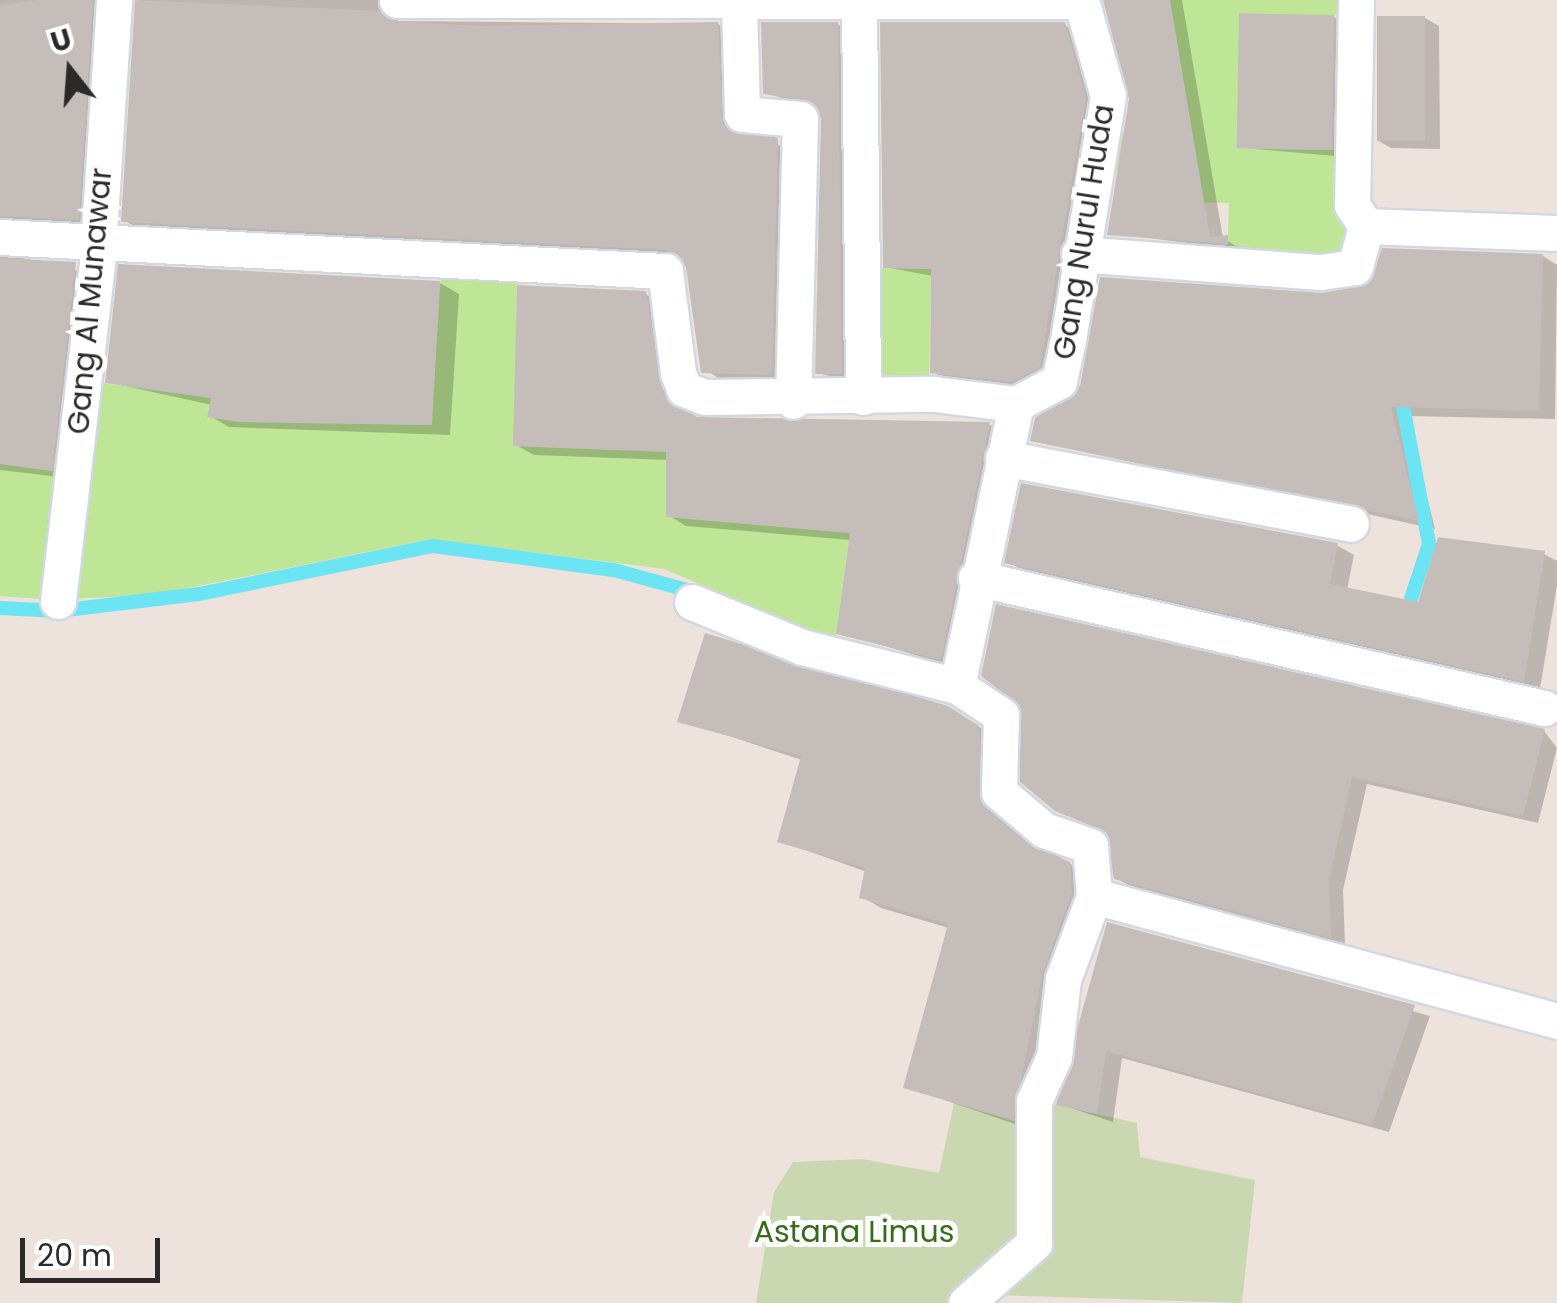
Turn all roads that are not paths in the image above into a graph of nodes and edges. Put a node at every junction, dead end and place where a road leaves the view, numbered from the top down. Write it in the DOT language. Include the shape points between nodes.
graph roads {
  1 [pos="114,0"];
  2 [pos="397,0"];
  3 [pos="1356,0"];
  4 [pos="1081,1"];
  5 [pos="666,2"];
  6 [pos="859,2"];
  7 [pos="738,4"];
  8 [pos="1366,226"];
  9 [pos="1557,233"];
  10 [pos="0,237"];
  11 [pos="98,242"];
  12 [pos="1079,254"];
  13 [pos="863,398"];
  14 [pos="793,401"];
  15 [pos="1016,404"];
  16 [pos="1003,458"];
  17 [pos="1351,524"];
  18 [pos="976,578"];
  19 [pos="58,602"];
  20 [pos="692,602"];
  21 [pos="957,686"];
  22 [pos="1544,708"];
  23 [pos="1094,896"];
  24 [pos="1557,1020"];
  25 [pos="966,1303"];
  1 -- 11 [label="street, Gang Al Munawar"];
  2 -- 5 [label="street"];
  3 -- 8 [label="street" via="1352,205"];
  4 -- 6 [label="street"];
  4 -- 12 [label="street, Gang Nurul Huda" via="1108,96"];
  5 -- 7 [label="street"];
  6 -- 7 [label="street"];
  6 -- 13 [label="street"];
  7 -- 14 [label="street" via="742,114 800,119"];
  8 -- 9 [label="street"];
  8 -- 12 [label="street" via="1355,267 1320,272"];
  10 -- 11 [label="street"];
  11 -- 14 [label="street" via="665,271 684,389 726,402"];
  11 -- 19 [label="street, Gang Al Munawar"];
  12 -- 15 [label="street, Gang Nurul Huda" via="1059,381"];
  13 -- 14 [label="street"];
  13 -- 15 [label="street"];
  15 -- 16 [label="street"];
  16 -- 17 [label="street"];
  16 -- 18 [label="street"];
  18 -- 21 [label="street"];
  18 -- 22 [label="street"];
  20 -- 21 [label="street" via="802,647"];
  21 -- 23 [label="street" via="1001,715 999,792 1044,830 1090,846"];
  23 -- 24 [label="street"];
  23 -- 25 [label="street" via="1064,979 1054,1057 1034,1101 1034,1242"];
}
